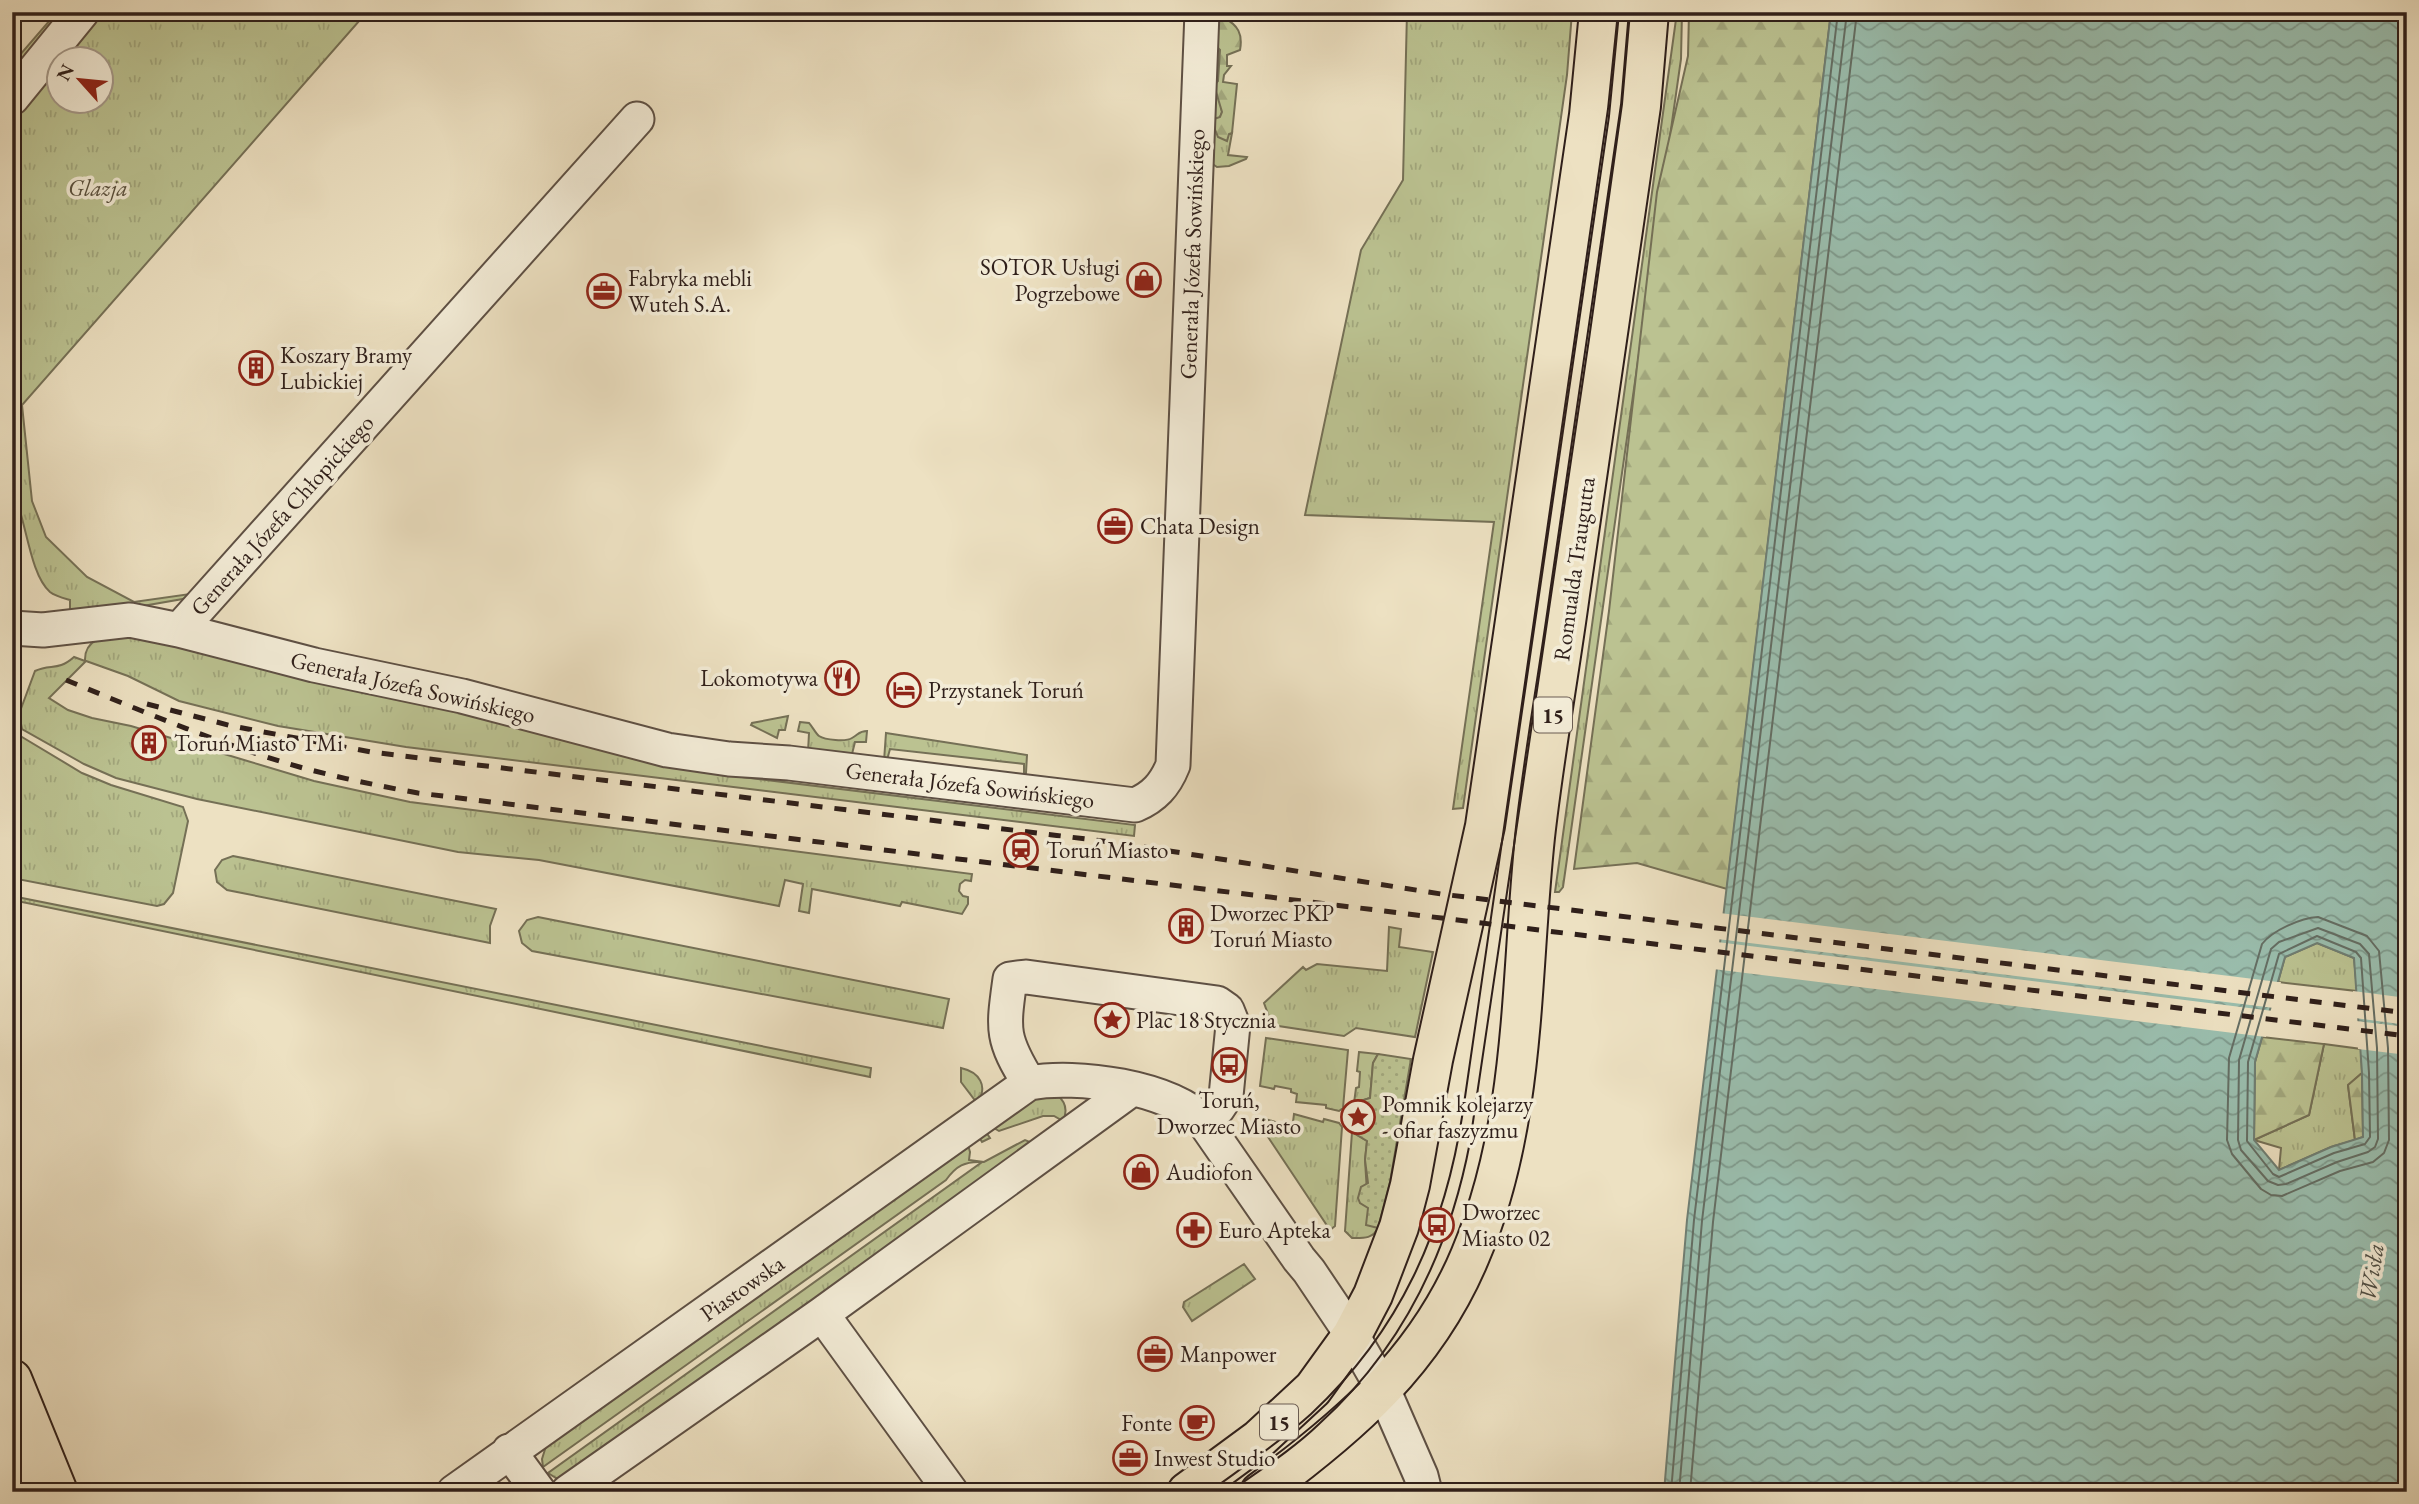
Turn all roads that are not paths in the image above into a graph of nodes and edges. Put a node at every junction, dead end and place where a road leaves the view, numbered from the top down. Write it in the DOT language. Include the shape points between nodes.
graph roads {
  1 [pos="82,12"];
  2 [pos="1202,12"];
  3 [pos="1599,12"];
  4 [pos="1649,12"];
  5 [pos="12,98"];
  6 [pos="637,119"];
  7 [pos="12,628"];
  8 [pos="180,629"];
  9 [pos="1029,1083"];
  10 [pos="1132,1089"];
  11 [pos="1204,1122"];
  12 [pos="821,1314"];
  13 [pos="1352,1335"];
  14 [pos="12,1380"];
  15 [pos="1383,1389"];
  16 [pos="509,1451"];
  17 [pos="12,1463"];
  18 [pos="23,1492"];
  19 [pos="58,1492"];
  20 [pos="454,1492"];
  21 [pos="539,1492"];
  22 [pos="568,1492"];
  23 [pos="951,1492"];
  24 [pos="1188,1492"];
  25 [pos="1260,1492"];
  26 [pos="1426,1492"];
  1 -- 5 [label="street"];
  2 -- 8 [label="street, Generała Józefa Sowińskiego" via="1173,765 1150,798 1135,805 667,750"];
  3 -- 13 [label="main road, 15" via="1589,115 1486,826 1399,1227 1374,1295"];
  4 -- 15 [label="main road, Romualda Traugutta / 15" via="1640,106 1535,838 1524,1002 1503,1154 1459,1279 1421,1342"];
  6 -- 8 [label="street, Generała Józefa Chłopickiego"];
  7 -- 8 [label="street, Generała Józefa Sowińskiego" via="43,630 130,620"];
  9 -- 10 [label="street" via="1075,1080"];
  9 -- 11 [label="street" via="1007,1042 1004,1020 1010,979 1026,977 1217,1003 1227,1010 1233,1026 1226,1096"];
  9 -- 16 [label="street, Piastowska"];
  10 -- 11 [label="street" via="1179,1103"];
  10 -- 12 [label="street"];
  11 -- 13 [label="street"];
  12 -- 22 [label="street"];
  12 -- 23 [label="street"];
  13 -- 15 [label="street"];
  13 -- 24 [label="main road, 15" via="1299,1404"];
  14 -- 19 [label="main road"];
  15 -- 25 [label="main road, 15" via="1337,1434"];
  15 -- 26 [label="street"];
  16 -- 20 [label="street, Piastowska"];
  16 -- 21 [label="street"];
  17 -- 18 [label="main road"];
}
